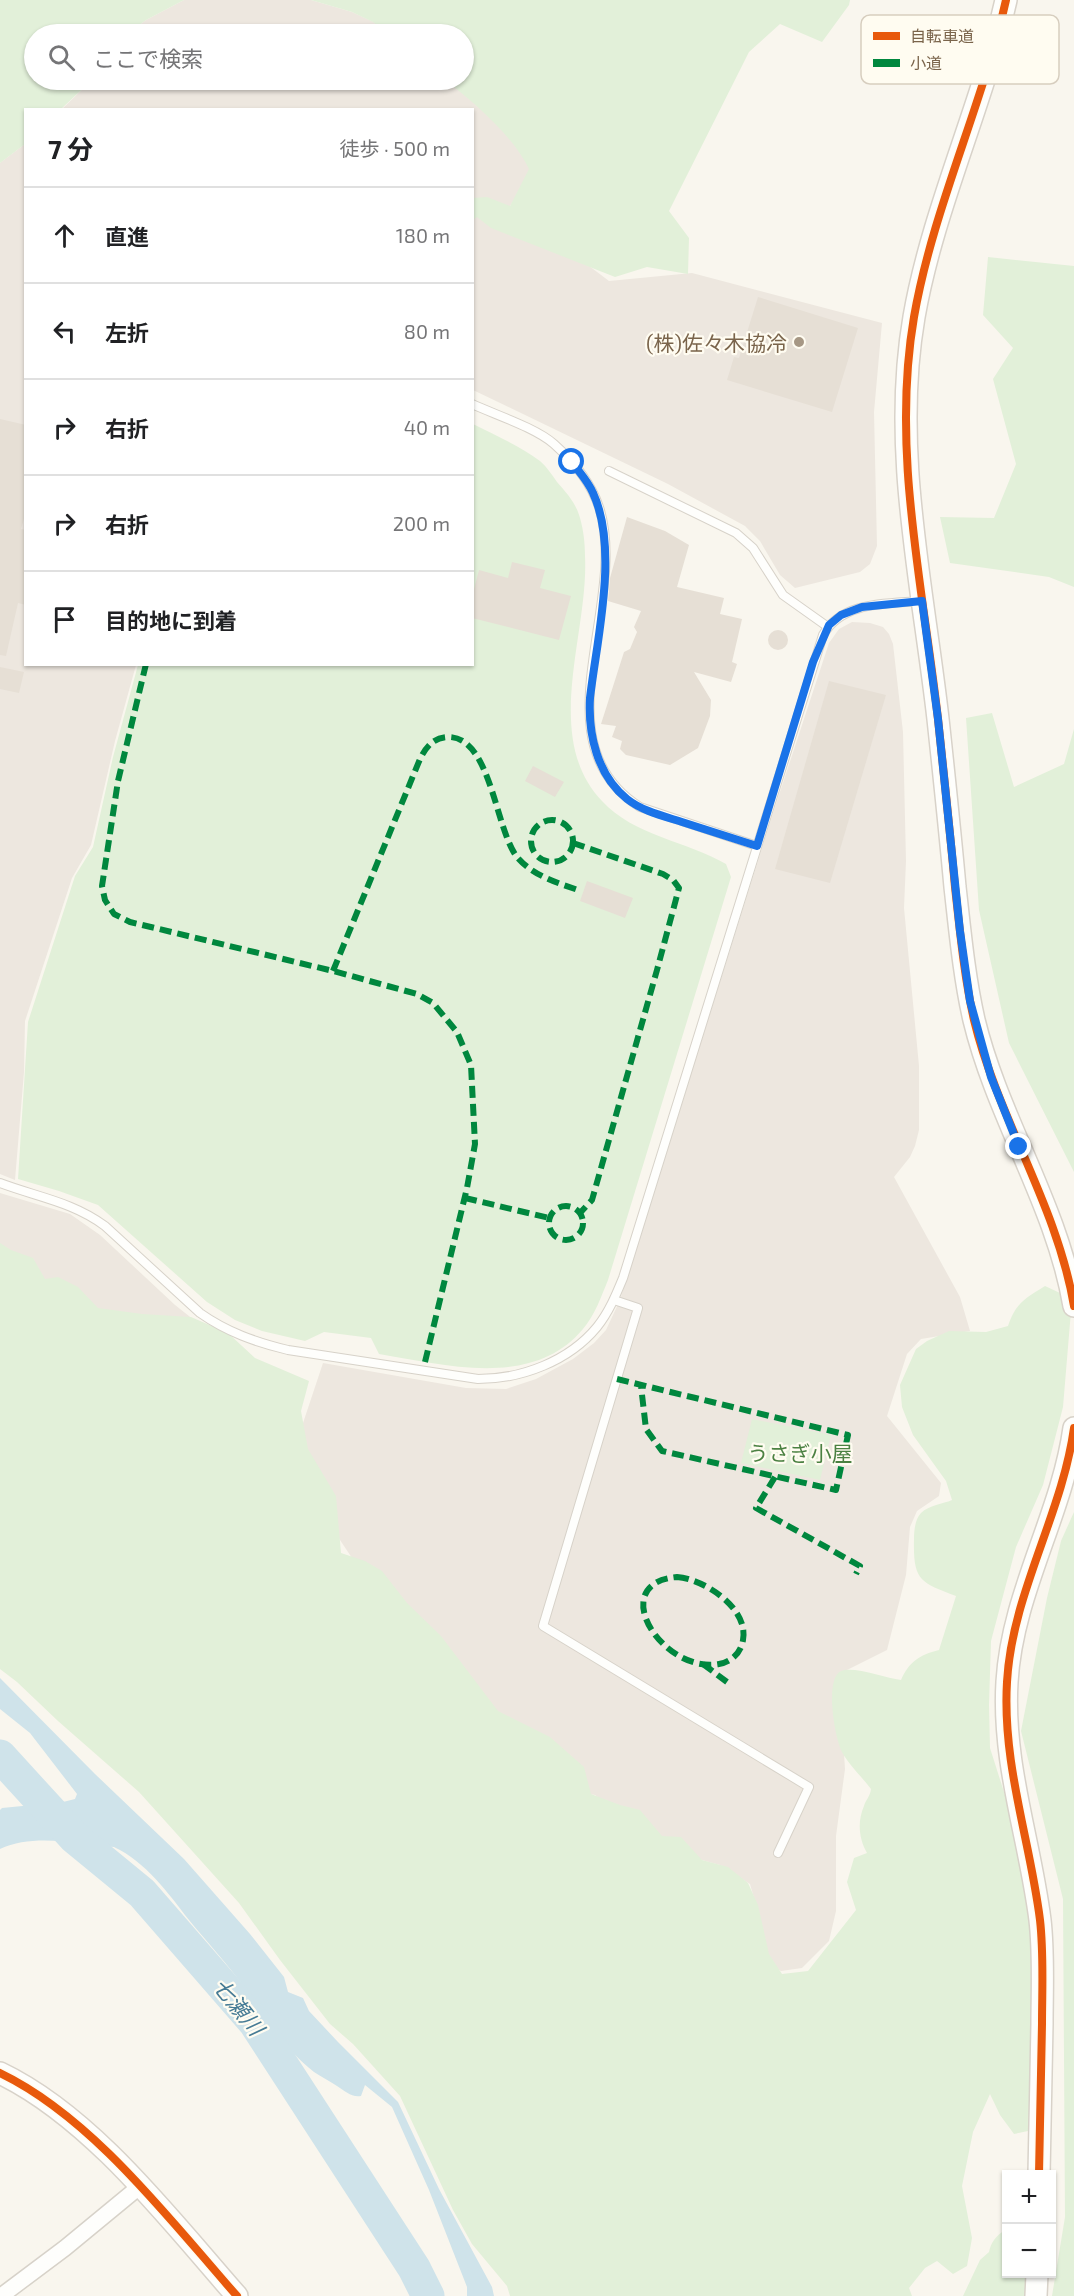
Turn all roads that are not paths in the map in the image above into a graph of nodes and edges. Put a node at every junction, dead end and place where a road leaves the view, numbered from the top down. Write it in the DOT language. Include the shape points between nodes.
graph roads {
  1 [pos="1006,0"];
  2 [pos="1002,15"];
  3 [pos="982,84"];
  4 [pos="474,405"];
  5 [pos="609,471"];
  6 [pos="922,601"];
  7 [pos="828,627"];
  8 [pos="757,846"];
  9 [pos="0,1184"];
  10 [pos="614,1300"];
  11 [pos="1074,1306"];
  12 [pos="1074,1428"];
  13 [pos="778,1853"];
  14 [pos="0,2073"];
  15 [pos="1039,2170"];
  16 [pos="139,2187"];
  17 [pos="1038,2278"];
  18 [pos="1,2296"];
  19 [pos="237,2296"];
  20 [pos="1036,2296"];
  1 -- 2 [label="street"];
  3 -- 6 [label="street" via="929,251 914,320 906,461"];
  4 -- 8 [label="lane" via="553,443 585,479 599,509 604,579 589,715 595,751 609,778 640,807"];
  5 -- 7 [label="lane" via="736,533 753,548 783,595"];
  6 -- 7 [label="lane" via="851,610"];
  6 -- 11 [label="street" via="970,1001 991,1077 1056,1236"];
  7 -- 8 [label="lane" via="813,662"];
  8 -- 10 [label="lane"];
  9 -- 10 [label="lane" via="89,1214 216,1324 288,1350 499,1379 522,1374 565,1354 590,1335"];
  10 -- 13 [label="lane" via="638,1308 543,1626 809,1786"];
  12 -- 15 [label="street" via="1065,1471 1016,1622 1007,1682 1009,1759 1041,1923"];
  14 -- 16 [label="street" via="66,2115"];
  16 -- 18 [label="street"];
  16 -- 19 [label="street"];
  17 -- 20 [label="street"];
}
